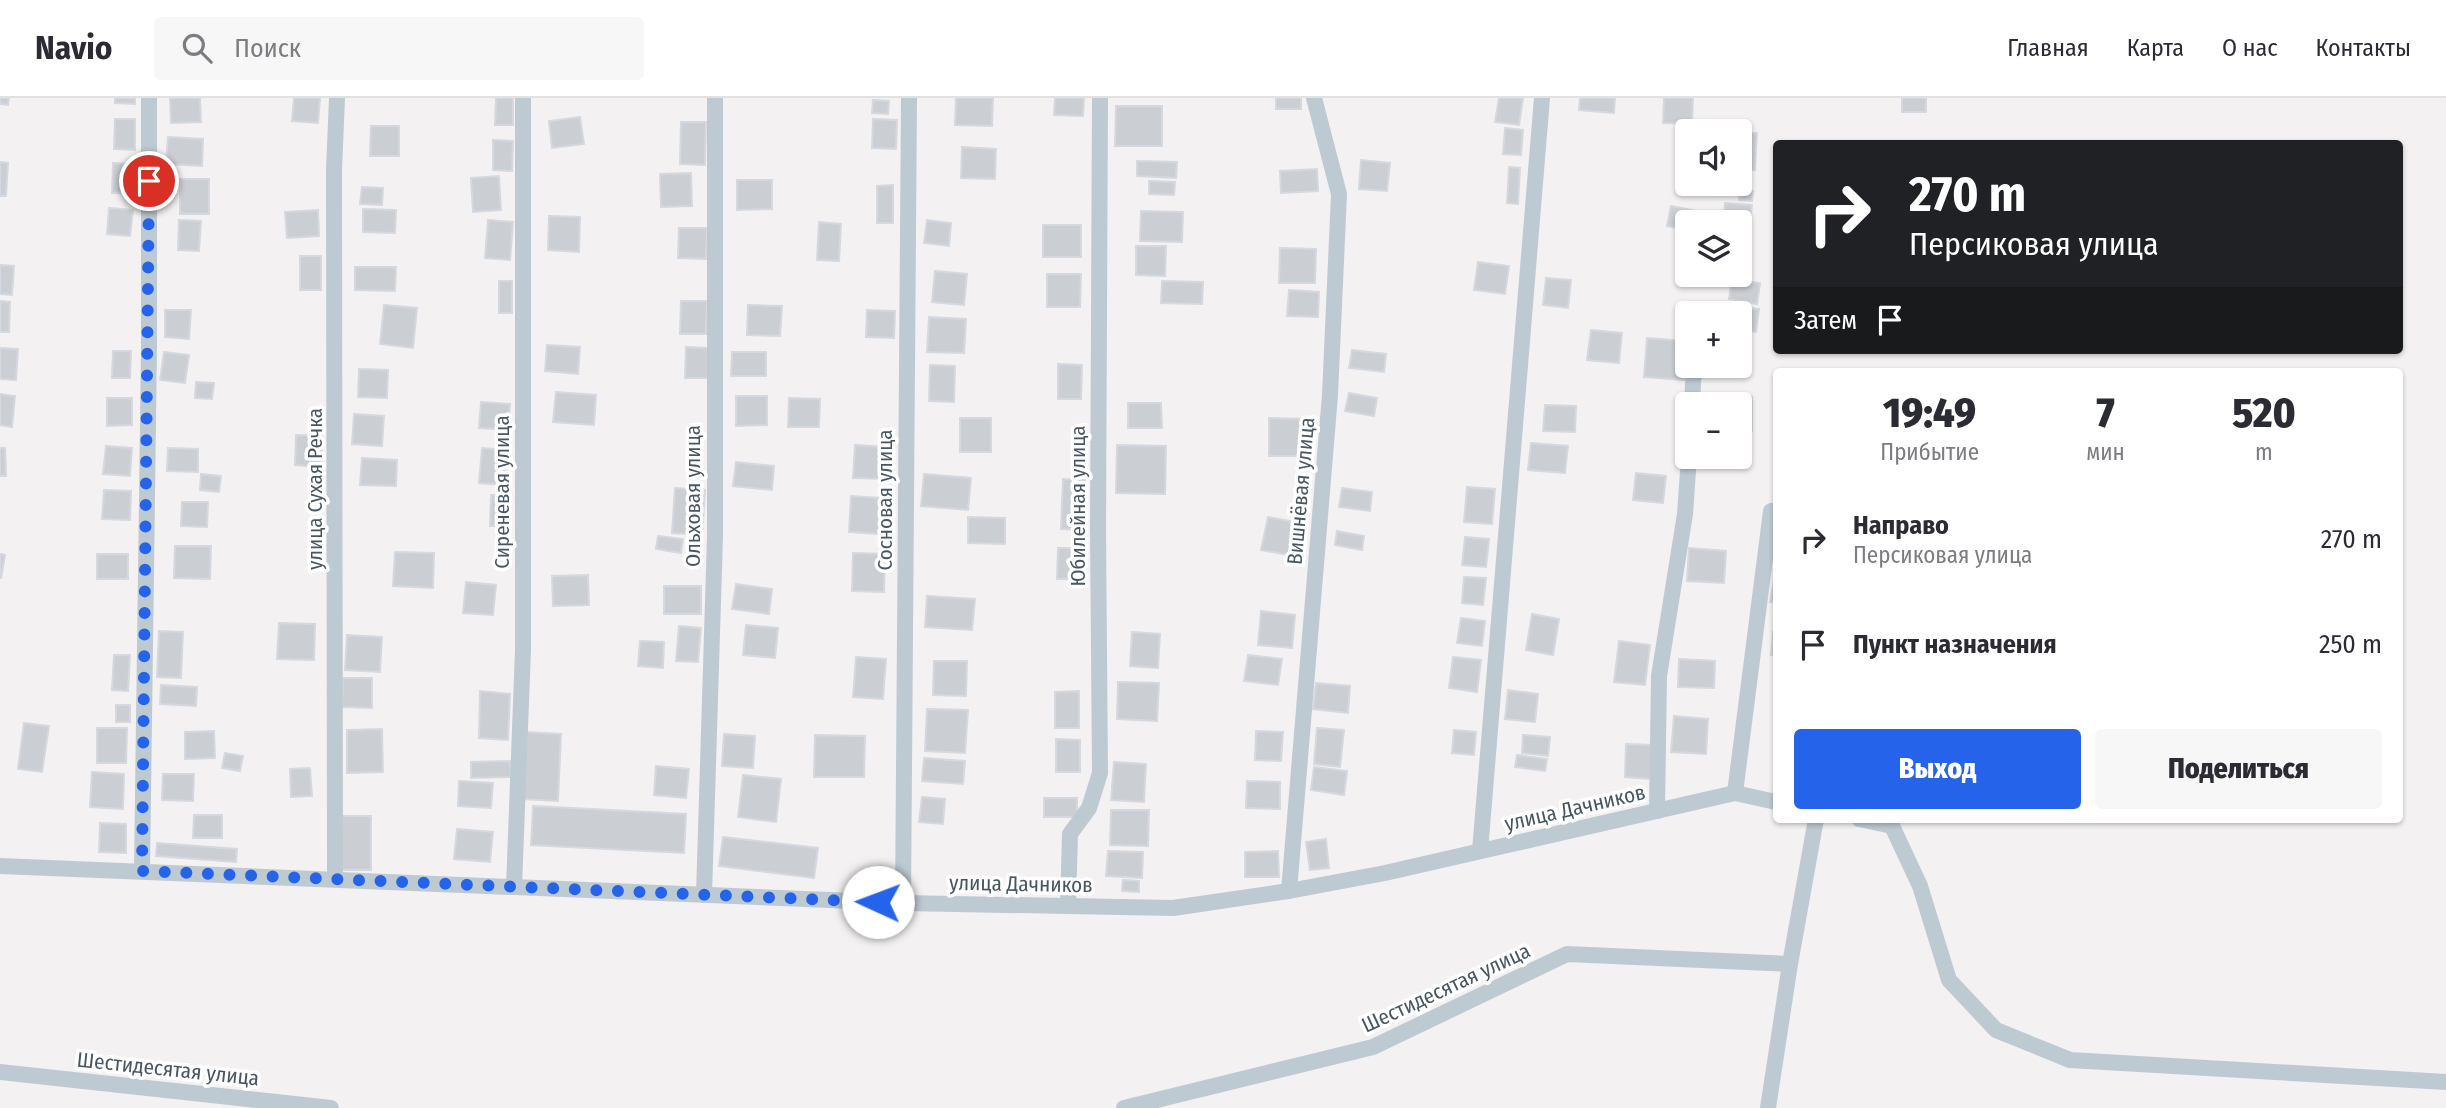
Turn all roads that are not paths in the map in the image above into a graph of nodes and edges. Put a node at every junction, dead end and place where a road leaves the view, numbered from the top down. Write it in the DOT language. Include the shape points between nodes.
graph roads {
  1 [pos="149,98"];
  2 [pos="337,98"];
  3 [pos="523,98"];
  4 [pos="715,98"];
  5 [pos="909,98"];
  6 [pos="1100,98"];
  7 [pos="1314,98"];
  8 [pos="1542,98"];
  9 [pos="1688,469"];
  10 [pos="1771,511"];
  11 [pos="1735,793"];
  12 [pos="1773,801"];
  13 [pos="1657,811"];
  14 [pos="1815,823"];
  15 [pos="1877,823"];
  16 [pos="1480,851"];
  17 [pos="0,866"];
  18 [pos="142,871"];
  19 [pos="335,879"];
  20 [pos="514,887"];
  21 [pos="1289,891"];
  22 [pos="704,895"];
  23 [pos="903,903"];
  24 [pos="1068,906"];
  25 [pos="1790,964"];
  26 [pos="0,1072"];
  27 [pos="2446,1082"];
  28 [pos="331,1108"];
  29 [pos="1124,1108"];
  30 [pos="1768,1108"];
  1 -- 18 [label="street"];
  2 -- 19 [label="street, улица Сухая Речка"];
  3 -- 20 [label="street, Сиреневая улица" via="523,650"];
  4 -- 22 [label="street, Ольховая улица" via="715,536"];
  5 -- 23 [label="street, Сосновая улица"];
  6 -- 24 [label="street, Юбилейная улица" via="1100,773 1089,808 1070,834"];
  7 -- 21 [label="street, Вишнёвая улица" via="1339,194 1330,395"];
  8 -- 16 [label="street"];
  9 -- 13 [label="street" via="1659,676"];
  10 -- 11 [label="street"];
  11 -- 12 [label="street"];
  11 -- 13 [label="street, улица Дачников"];
  13 -- 16 [label="street, улица Дачников"];
  14 -- 25 [label="street"];
  15 -- 27 [label="street" via="1892,826 1920,886 1949,980 1996,1030 2070,1060"];
  16 -- 21 [label="street, улица Дачников"];
  17 -- 18 [label="street, улица Дачников"];
  18 -- 19 [label="street, улица Дачников"];
  19 -- 20 [label="street, улица Дачников"];
  20 -- 22 [label="street, улица Дачников"];
  21 -- 24 [label="street, улица Дачников" via="1173,908"];
  22 -- 23 [label="street, улица Дачников"];
  23 -- 24 [label="street, улица Дачников"];
  25 -- 29 [label="street, Шестидесятая улица" via="1567,954 1373,1047"];
  25 -- 30 [label="street"];
  26 -- 28 [label="street, Шестидесятая улица"];
}
